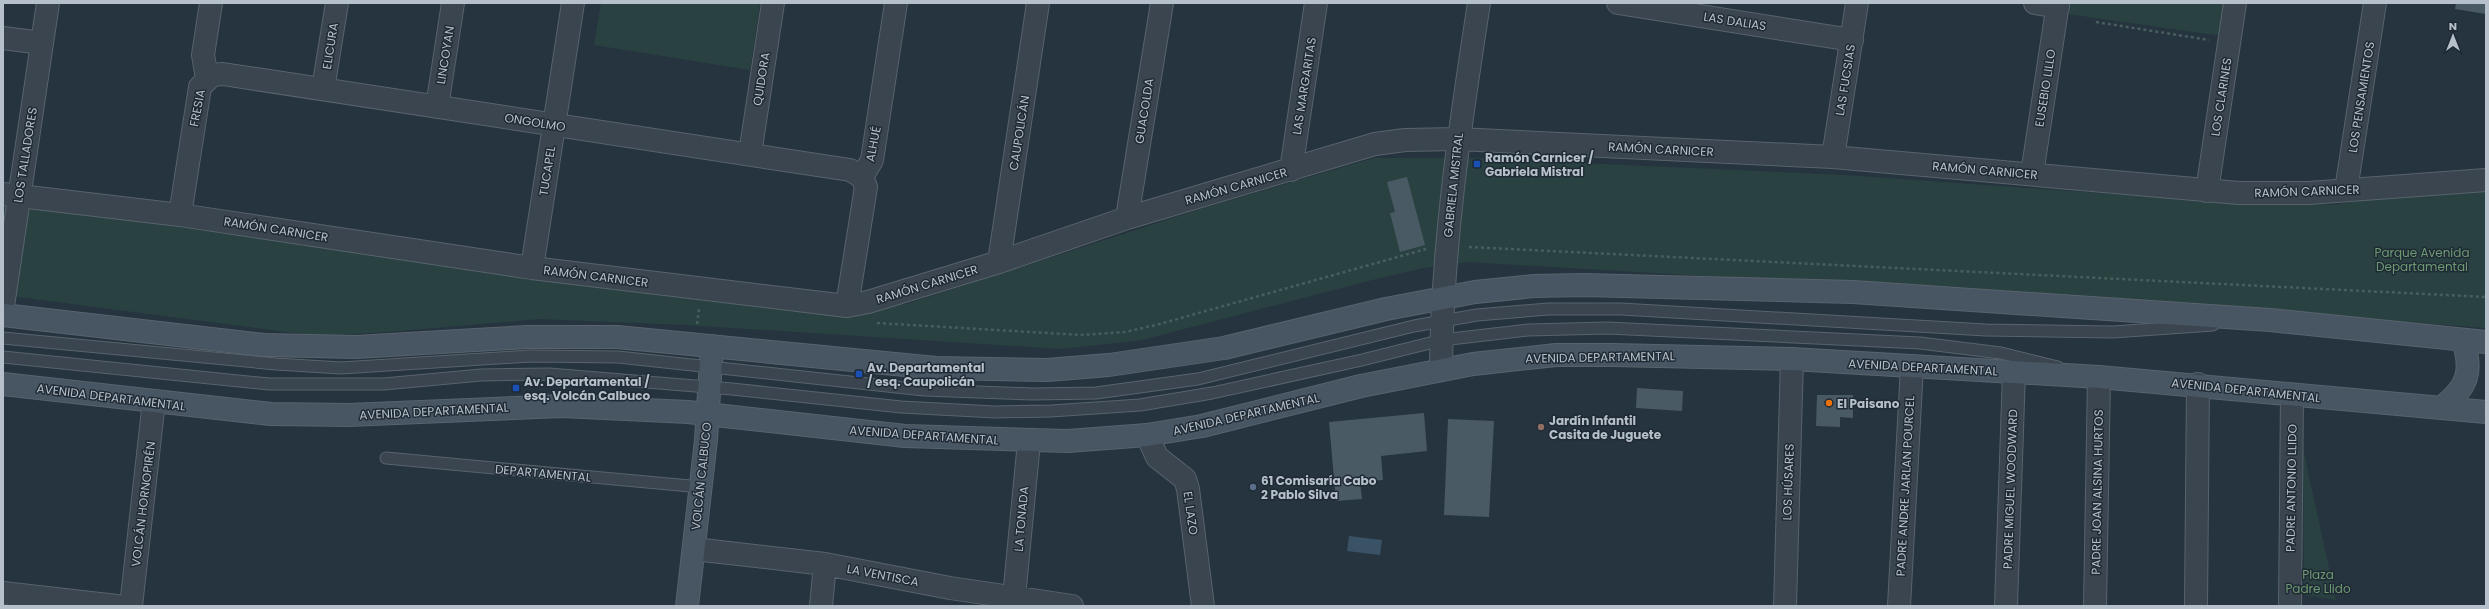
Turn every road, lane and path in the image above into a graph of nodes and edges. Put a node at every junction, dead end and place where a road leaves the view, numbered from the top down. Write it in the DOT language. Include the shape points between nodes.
graph roads {
  1 [pos="48,3"];
  2 [pos="211,3"];
  3 [pos="337,3"];
  4 [pos="452,3"];
  5 [pos="573,3"];
  6 [pos="773,3"];
  7 [pos="896,3"];
  8 [pos="1038,3"];
  9 [pos="1162,3"];
  10 [pos="1316,3"];
  11 [pos="1479,3"];
  12 [pos="1618,3"];
  13 [pos="1857,3"];
  14 [pos="2035,3"];
  15 [pos="2235,3"];
  16 [pos="2375,3"];
  17 [pos="2058,5"];
  18 [pos="2096,22"];
  19 [pos="3,38"];
  20 [pos="1852,40"];
  21 [pos="42,43"];
  22 [pos="2229,43"];
  23 [pos="207,78"];
  24 [pos="323,89"];
  25 [pos="437,107"];
  26 [pos="554,125"];
  27 [pos="1458,139"];
  28 [pos="750,154"];
  29 [pos="1833,157"];
  30 [pos="1291,170"];
  31 [pos="2032,174"];
  32 [pos="862,177"];
  33 [pos="2486,180"];
  34 [pos="2346,190"];
  35 [pos="2207,191"];
  36 [pos="11,195"];
  37 [pos="180,215"];
  38 [pos="1127,218"];
  39 [pos="999,262"];
  40 [pos="532,268"];
  41 [pos="1442,298"];
  42 [pos="3,306"];
  43 [pos="847,306"];
  44 [pos="3,315"];
  45 [pos="2270,320"];
  46 [pos="1442,330"];
  47 [pos="3,338"];
  48 [pos="2463,340"];
  49 [pos="2486,342"];
  50 [pos="712,346"];
  51 [pos="3,357"];
  52 [pos="1792,359"];
  53 [pos="1912,366"];
  54 [pos="1441,369"];
  55 [pos="2014,372"];
  56 [pos="2099,377"];
  57 [pos="711,378"];
  58 [pos="3,384"];
  59 [pos="2198,384"];
  60 [pos="2292,395"];
  61 [pos="154,401"];
  62 [pos="2441,408"];
  63 [pos="2486,412"];
  64 [pos="707,415"];
  65 [pos="1147,435"];
  66 [pos="1029,442"];
  67 [pos="386,458"];
  68 [pos="701,487"];
  69 [pos="694,549"];
  70 [pos="825,564"];
  71 [pos="3,593"];
  72 [pos="949,597"];
  73 [pos="1014,597"];
  74 [pos="117,606"];
  75 [pos="131,606"];
  76 [pos="687,606"];
  77 [pos="821,606"];
  78 [pos="1072,606"];
  79 [pos="1203,606"];
  80 [pos="1785,606"];
  81 [pos="1899,606"];
  82 [pos="2006,606"];
  83 [pos="2095,606"];
  84 [pos="2196,606"];
  85 [pos="2290,606"];
  1 -- 21 [label="street, LOS TALLADORES"];
  2 -- 23 [label="street, FRESIA" via="204,55"];
  3 -- 24 [label="street, ELICURA"];
  4 -- 25 [label="street, LINCOYAN"];
  5 -- 26 [label="street, TUCAPEL"];
  6 -- 28 [label="street, QUIDORA"];
  7 -- 32 [label="street, ALHUÉ" via="872,160"];
  8 -- 39 [label="street, CAUPOLICÁN"];
  9 -- 38 [label="street, GUACOLDA"];
  10 -- 30 [label="street, LAS MARGARITAS"];
  11 -- 27 [label="street, GABRIELA MISTRAL"];
  12 -- 20 [label="street, LAS DALIAS"];
  13 -- 20 [label="street, LAS FUCSIAS"];
  14 -- 17 [label="street"];
  15 -- 22 [label="street, LOS CLARINES"];
  16 -- 34 [label="street, LOS PENSAMIENTOS"];
  17 -- 31 [label="street, EUSEBIO LILLO"];
  18 -- 22 [label="path"];
  19 -- 21 [label="street"];
  20 -- 29 [label="street, LAS FUCSIAS"];
  21 -- 36 [label="street, LOS TALLADORES"];
  22 -- 35 [label="street, LOS CLARINES"];
  23 -- 24 [label="street, ONGOLMO" via="223,74"];
  23 -- 37 [label="street, FRESIA" via="199,92"];
  24 -- 25 [label="street, ONGOLMO"];
  25 -- 26 [label="street, ONGOLMO"];
  26 -- 28 [label="street, ONGOLMO"];
  26 -- 40 [label="street, TUCAPEL"];
  27 -- 29 [label="street, RAMÓN CARNICER"];
  27 -- 30 [label="street, RAMÓN CARNICER" via="1405,140 1375,144"];
  27 -- 41 [label="street, GABRIELA MISTRAL"];
  28 -- 32 [label="street, ONGOLMO" via="850,170"];
  29 -- 31 [label="street, RAMÓN CARNICER"];
  30 -- 38 [label="street, RAMÓN CARNICER"];
  31 -- 35 [label="street, RAMÓN CARNICER"];
  32 -- 43 [label="street, ALHUÉ" via="866,187"];
  33 -- 34 [label="street, RAMÓN CARNICER"];
  34 -- 35 [label="street, RAMÓN CARNICER" via="2271,194"];
  36 -- 37 [label="street, RAMÓN CARNICER"];
  36 -- 42 [label="street, LOS TALLADORES"];
  37 -- 40 [label="street, RAMÓN CARNICER"];
  38 -- 39 [label="street, RAMÓN CARNICER"];
  39 -- 43 [label="street, RAMÓN CARNICER"];
  40 -- 43 [label="street, RAMÓN CARNICER"];
  41 -- 45 [label="main road" via="1534,286 1853,292"];
  41 -- 46 [label="street, GABRIELA MISTRAL"];
  41 -- 50 [label="main road" via="1224,348 1078,368 936,368"];
  44 -- 50 [label="main road" via="209,340 304,347 408,345 572,336 617,337"];
  45 -- 46 [label="lane" via="2113,332 1986,330 1621,309 1548,309"];
  45 -- 48 [label="main road"];
  46 -- 54 [label="street, GABRIELA MISTRAL"];
  46 -- 56 [label="lane" via="1608,328 1920,343 2001,353"];
  46 -- 57 [label="lane" via="1198,379 1096,393 1033,394 924,390"];
  46 -- 57 [label="lane" via="1362,360 1212,393 1140,405 1051,411 994,412 901,407"];
  47 -- 57 [label="lane" via="341,368 531,356 618,357"];
  48 -- 49 [label="main road"];
  48 -- 62 [label="main road" via="2468,361 2466,380 2458,393"];
  50 -- 57 [label="main road, VOLCÁN CALBUCO"];
  51 -- 57 [label="lane" via="269,384 384,384 482,375 549,374"];
  52 -- 53 [label="main road, AVENIDA DEPARTAMENTAL"];
  52 -- 54 [label="main road, AVENIDA DEPARTAMENTAL" via="1556,355"];
  52 -- 80 [label="street, LOS HÚSARES"];
  53 -- 55 [label="main road, AVENIDA DEPARTAMENTAL"];
  53 -- 81 [label="street, PADRE ANDRE JARLAN POURCEL"];
  54 -- 65 [label="main road, AVENIDA DEPARTAMENTAL" via="1361,386 1202,426"];
  55 -- 56 [label="main road, AVENIDA DEPARTAMENTAL"];
  55 -- 82 [label="street, PADRE MIGUEL WOODWARD"];
  56 -- 59 [label="main road, AVENIDA DEPARTAMENTAL"];
  56 -- 83 [label="street, PADRE JOAN ALSINA HURTOS"];
  57 -- 64 [label="main road, VOLCÁN CALBUCO"];
  58 -- 61 [label="main road, AVENIDA DEPARTAMENTAL"];
  59 -- 60 [label="main road, AVENIDA DEPARTAMENTAL"];
  59 -- 84 [label="street"];
  60 -- 62 [label="main road, AVENIDA DEPARTAMENTAL"];
  60 -- 85 [label="street, PADRE ANTONIO LLIDO"];
  61 -- 64 [label="main road, AVENIDA DEPARTAMENTAL" via="271,414 349,415 562,406"];
  61 -- 75 [label="street, VOLCÁN HORNOPIRÉN"];
  62 -- 63 [label="main road, AVENIDA DEPARTAMENTAL"];
  64 -- 66 [label="main road, AVENIDA DEPARTAMENTAL" via="905,436"];
  64 -- 68 [label="main road, VOLCÁN CALBUCO"];
  65 -- 66 [label="main road, AVENIDA DEPARTAMENTAL" via="1100,440"];
  65 -- 79 [label="street, EL LAZO" via="1157,457 1185,479"];
  66 -- 73 [label="street, LA TONADA"];
  67 -- 68 [label="lane, DEPARTAMENTAL"];
  68 -- 69 [label="main road, VOLCÁN CALBUCO"];
  69 -- 70 [label="street, LA VENTISCA"];
  69 -- 76 [label="main road, VOLCÁN CALBUCO"];
  70 -- 72 [label="street, LA VENTISCA"];
  70 -- 77 [label="street"];
  71 -- 74 [label="street"];
  72 -- 73 [label="street, LA VENTISCA"];
  73 -- 78 [label="street, LA VENTISCA"];
}
